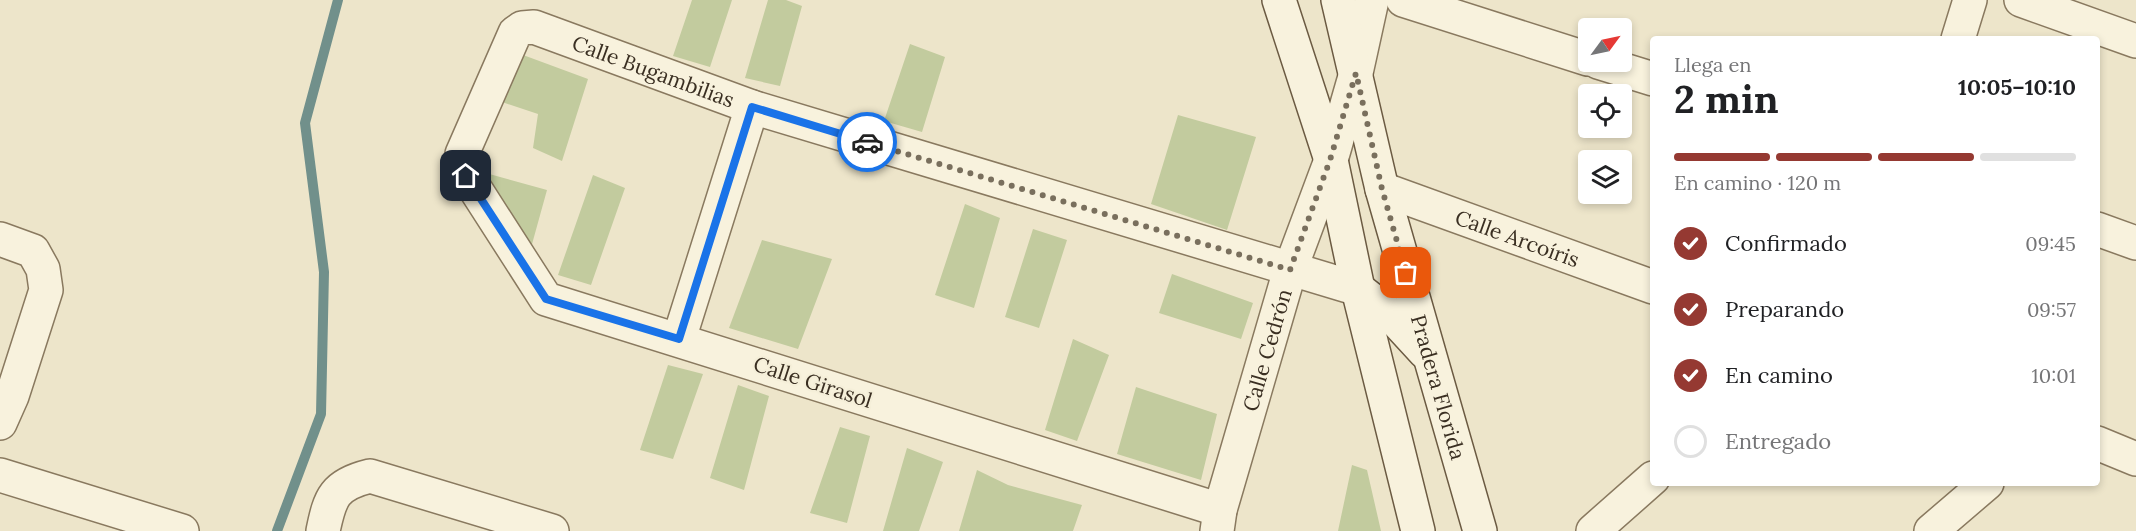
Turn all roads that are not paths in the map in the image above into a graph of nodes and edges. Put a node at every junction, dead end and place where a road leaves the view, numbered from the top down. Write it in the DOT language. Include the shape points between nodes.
graph roads {
  1 [pos="1279,0"];
  2 [pos="1338,0"];
  3 [pos="1372,0"];
  4 [pos="1403,0"];
  5 [pos="1970,0"];
  6 [pos="2021,0"];
  7 [pos="1959,36"];
  8 [pos="2136,41"];
  9 [pos="1578,55"];
  10 [pos="1630,72"];
  11 [pos="1356,73"];
  12 [pos="1650,78"];
  13 [pos="752,107"];
  14 [pos="1330,160"];
  15 [pos="466,176"];
  16 [pos="1382,189"];
  17 [pos="2100,230"];
  18 [pos="0,239"];
  19 [pos="2136,243"];
  20 [pos="1290,270"];
  21 [pos="1650,285"];
  22 [pos="1358,289"];
  23 [pos="679,339"];
  24 [pos="1430,358"];
  25 [pos="0,423"];
  26 [pos="2100,444"];
  27 [pos="2136,459"];
  28 [pos="0,475"];
  29 [pos="1650,481"];
  30 [pos="1984,486"];
  31 [pos="1218,521"];
  32 [pos="182,531"];
  33 [pos="323,531"];
  34 [pos="552,531"];
  35 [pos="1418,531"];
  36 [pos="1480,531"];
  37 [pos="1593,531"];
  38 [pos="1931,531"];
  1 -- 14 [label="street"];
  2 -- 11 [label="street, Pradera Florida"];
  3 -- 11 [label="street, Calle Cedrón"];
  4 -- 9 [label="street"];
  5 -- 7 [label="street"];
  6 -- 8 [label="street"];
  10 -- 12 [label="street"];
  11 -- 14 [label="street, Calle Cedrón"];
  11 -- 16 [label="street, Pradera Florida"];
  13 -- 15 [label="street, Calle Bugambilias" via="534,27 522,28 515,33 462,154"];
  13 -- 20 [label="street, Calle Bugambilias"];
  13 -- 23 [label="street"];
  14 -- 20 [label="street, Calle Cedrón"];
  14 -- 22 [label="street"];
  15 -- 23 [label="street, Calle Girasol" via="546,299"];
  16 -- 21 [label="street, Calle Arcoíris"];
  16 -- 24 [label="street, Pradera Florida"];
  17 -- 19 [label="street"];
  18 -- 25 [label="street" via="33,251 43,269 46,290"];
  20 -- 22 [label="street, Calle Bugambilias"];
  20 -- 31 [label="street, Calle Cedrón"];
  22 -- 24 [label="street" via="1390,314"];
  22 -- 35 [label="street"];
  23 -- 31 [label="street, Calle Girasol"];
  24 -- 36 [label="street, Pradera Florida"];
  26 -- 27 [label="street"];
  28 -- 32 [label="street"];
  29 -- 37 [label="street"];
  30 -- 38 [label="street"];
  33 -- 34 [label="street" via="329,500 348,481 370,476"];
}
